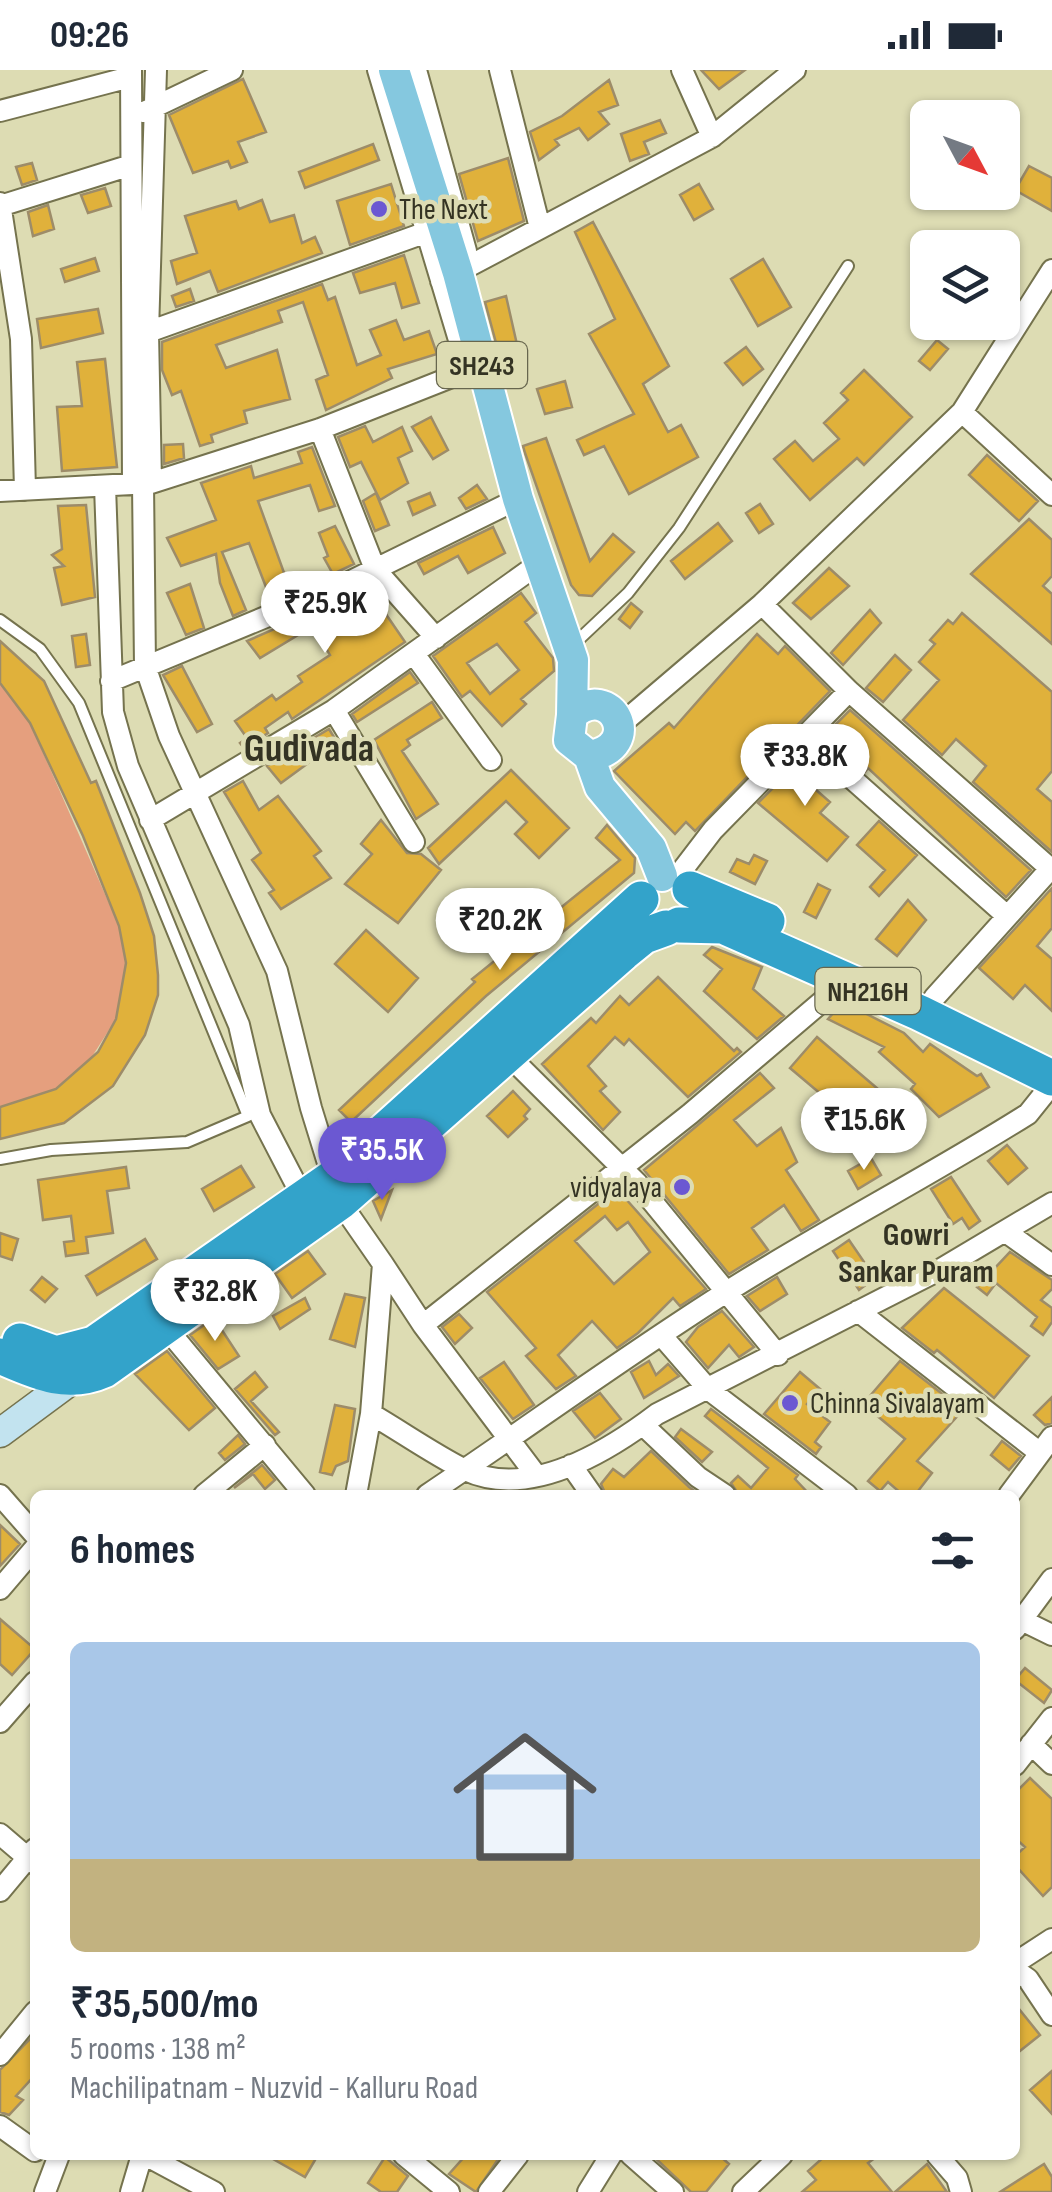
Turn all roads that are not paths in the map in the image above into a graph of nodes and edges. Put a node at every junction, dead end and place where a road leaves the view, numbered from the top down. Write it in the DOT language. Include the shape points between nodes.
graph roads {
  1 [pos="156,70"];
  2 [pos="232,70"];
  3 [pos="378,70"];
  4 [pos="394,70"];
  5 [pos="416,70"];
  6 [pos="500,70"];
  7 [pos="682,70"];
  8 [pos="795,70"];
  9 [pos="131,74"];
  10 [pos="152,109"];
  11 [pos="0,112"];
  12 [pos="130,116"];
  13 [pos="712,138"];
  14 [pos="128,166"];
  15 [pos="0,205"];
  16 [pos="540,228"];
  17 [pos="427,232"];
  18 [pos="848,266"];
  19 [pos="1052,270"];
  20 [pos="456,274"];
  21 [pos="148,332"];
  22 [pos="475,368"];
  23 [pos="962,412"];
  24 [pos="320,429"];
  25 [pos="142,482"];
  26 [pos="105,486"];
  27 [pos="25,490"];
  28 [pos="0,491"];
  29 [pos="1052,495"];
  30 [pos="518,499"];
  31 [pos="541,562"];
  32 [pos="375,569"];
  33 [pos="762,604"];
  34 [pos="0,620"];
  35 [pos="436,638"];
  36 [pos="414,654"];
  37 [pos="571,654"];
  38 [pos="144,666"];
  39 [pos="112,681"];
  40 [pos="848,691"];
  41 [pos="334,710"];
  42 [pos="572,714"];
  43 [pos="616,718"];
  44 [pos="805,736"];
  45 [pos="589,756"];
  46 [pos="491,760"];
  47 [pos="195,794"];
  48 [pos="150,820"];
  49 [pos="414,842"];
  50 [pos="1052,869"];
  51 [pos="668,885"];
  52 [pos="1007,916"];
  53 [pos="672,926"];
  54 [pos="845,982"];
  55 [pos="934,998"];
  56 [pos="507,1054"];
  57 [pos="1052,1055"];
  58 [pos="1052,1081"];
  59 [pos="0,1160"];
  60 [pos="620,1165"];
  61 [pos="325,1192"];
  62 [pos="1052,1203"];
  63 [pos="1006,1232"];
  64 [pos="383,1264"];
  65 [pos="1052,1265"];
  66 [pos="729,1290"];
  67 [pos="858,1311"];
  68 [pos="423,1325"];
  69 [pos="167,1330"];
  70 [pos="0,1334"];
  71 [pos="662,1336"];
  72 [pos="778,1355"];
  73 [pos="0,1356"];
  74 [pos="75,1365"];
  75 [pos="708,1389"];
  76 [pos="372,1414"];
  77 [pos="643,1425"];
  78 [pos="0,1433"];
  79 [pos="506,1438"];
  80 [pos="264,1444"];
  81 [pos="1046,1445"];
  82 [pos="572,1465"];
  83 [pos="468,1471"];
  84 [pos="536,1475"];
  85 [pos="520,1488"];
  86 [pos="210,1490"];
  87 [pos="301,1490"];
  88 [pos="359,1490"];
  89 [pos="436,1490"];
  90 [pos="589,1490"];
  91 [pos="716,1490"];
  92 [pos="840,1490"];
  93 [pos="1013,1490"];
  94 [pos="0,1495"];
  95 [pos="30,1529"];
  96 [pos="30,1554"];
  97 [pos="1052,1579"];
  98 [pos="0,1589"];
  99 [pos="1020,1618"];
  100 [pos="1020,1623"];
  101 [pos="1052,1635"];
  102 [pos="30,1688"];
  103 [pos="1052,1718"];
  104 [pos="0,1722"];
  105 [pos="1031,1744"];
  106 [pos="1020,1758"];
  107 [pos="1052,1764"];
  108 [pos="0,1834"];
  109 [pos="30,1855"];
  110 [pos="30,1860"];
  111 [pos="0,1891"];
  112 [pos="1052,1938"];
  113 [pos="1020,1963"];
  114 [pos="1020,1972"];
  115 [pos="1052,2015"];
  116 [pos="30,2018"];
  117 [pos="0,2055"];
  118 [pos="0,2126"];
  119 [pos="30,2145"];
  120 [pos="48,2160"];
  121 [pos="142,2160"];
  122 [pos="153,2160"];
  123 [pos="410,2160"];
  124 [pos="514,2160"];
  125 [pos="608,2160"];
  126 [pos="637,2160"];
  127 [pos="775,2160"];
  128 [pos="941,2160"];
  129 [pos="760,2176"];
  130 [pos="44,2192"];
  131 [pos="131,2192"];
  132 [pos="214,2192"];
  133 [pos="449,2192"];
  134 [pos="488,2192"];
  135 [pos="588,2192"];
  136 [pos="673,2192"];
  137 [pos="744,2192"];
  138 [pos="775,2192"];
  139 [pos="961,2192"];
  1 -- 10 [label="street"];
  2 -- 10 [label="street"];
  3 -- 17 [label="street"];
  4 -- 20 [label="main road, SH243"];
  5 -- 20 [label="street"];
  6 -- 16 [label="street"];
  7 -- 13 [label="street"];
  8 -- 13 [label="street"];
  9 -- 11 [label="street"];
  9 -- 12 [label="street"];
  10 -- 12 [label="street"];
  10 -- 21 [label="street"];
  12 -- 14 [label="street"];
  13 -- 16 [label="street"];
  14 -- 15 [label="street"];
  14 -- 25 [label="street"];
  15 -- 27 [label="street" via="21,339"];
  16 -- 20 [label="street"];
  17 -- 20 [label="street"];
  17 -- 21 [label="street"];
  18 -- 37 [label="lane" via="678,528"];
  19 -- 23 [label="street"];
  20 -- 22 [label="main road, SH243"];
  21 -- 25 [label="street"];
  22 -- 24 [label="street"];
  22 -- 30 [label="main road, SH243"];
  23 -- 29 [label="street"];
  23 -- 33 [label="street"];
  24 -- 25 [label="street"];
  24 -- 32 [label="street"];
  25 -- 26 [label="street"];
  25 -- 38 [label="street"];
  26 -- 27 [label="street"];
  26 -- 39 [label="street"];
  27 -- 28 [label="street"];
  30 -- 31 [label="main road, SH243"];
  30 -- 32 [label="street"];
  31 -- 35 [label="street"];
  31 -- 37 [label="main road, SH243"];
  32 -- 35 [label="street"];
  32 -- 38 [label="street"];
  33 -- 40 [label="street"];
  33 -- 43 [label="street"];
  34 -- 59 [label="lane" via="40,649 79,703 248,1116 187,1142 51,1150"];
  35 -- 36 [label="street"];
  36 -- 41 [label="street"];
  36 -- 46 [label="street"];
  37 -- 42 [label="main road, SH243"];
  37 -- 43 [label="main road, SH243"];
  38 -- 39 [label="street"];
  38 -- 47 [label="street"];
  39 -- 48 [label="street" via="113,712"];
  40 -- 44 [label="street"];
  40 -- 50 [label="street"];
  41 -- 47 [label="street"];
  41 -- 49 [label="street"];
  42 -- 43 [label="main road" via="598,703"];
  42 -- 45 [label="main road, SH243" via="569,740"];
  43 -- 45 [label="main road" via="617,742"];
  44 -- 51 [label="street"];
  44 -- 52 [label="street"];
  45 -- 51 [label="main road, SH243" via="600,787 651,848"];
  47 -- 48 [label="street"];
  47 -- 61 [label="street" via="277,971"];
  48 -- 61 [label="street" via="239,1025 260,1115"];
  50 -- 52 [label="street"];
  51 -- 53 [label="highway" via="693,905"];
  51 -- 55 [label="highway, NH216H"];
  51 -- 61 [label="highway"];
  52 -- 55 [label="street"];
  53 -- 54 [label="highway, NH216H" via="723,926"];
  53 -- 56 [label="highway" via="644,936"];
  54 -- 58 [label="highway, NH216H"];
  54 -- 60 [label="street"];
  55 -- 57 [label="highway, NH216H"];
  56 -- 60 [label="street"];
  56 -- 61 [label="highway"];
  58 -- 66 [label="street" via="1028,1114"];
  60 -- 66 [label="street"];
  60 -- 68 [label="street"];
  61 -- 64 [label="street"];
  61 -- 69 [label="highway"];
  61 -- 74 [label="highway"];
  62 -- 63 [label="street"];
  63 -- 65 [label="street"];
  63 -- 67 [label="street"];
  64 -- 68 [label="street"];
  64 -- 76 [label="street"];
  66 -- 71 [label="street"];
  66 -- 72 [label="street" via="735,1308"];
  67 -- 72 [label="street"];
  67 -- 81 [label="street"];
  68 -- 79 [label="street"];
  69 -- 74 [label="highway" via="104,1370"];
  69 -- 80 [label="street"];
  70 -- 74 [label="highway"];
  71 -- 75 [label="street"];
  71 -- 79 [label="street"];
  72 -- 75 [label="street"];
  73 -- 74 [label="highway" via="42,1374"];
  74 -- 78 [label="street"];
  75 -- 77 [label="street"];
  75 -- 92 [label="street"];
  76 -- 83 [label="street"];
  76 -- 88 [label="street"];
  77 -- 82 [label="street"];
  77 -- 91 [label="street"];
  79 -- 83 [label="street"];
  79 -- 84 [label="street"];
  80 -- 86 [label="street"];
  80 -- 87 [label="street"];
  81 -- 93 [label="street"];
  82 -- 84 [label="street"];
  82 -- 90 [label="street"];
  83 -- 85 [label="street"];
  83 -- 89 [label="street"];
  84 -- 85 [label="street"];
  94 -- 95 [label="street"];
  96 -- 98 [label="street"];
  97 -- 99 [label="street"];
  100 -- 101 [label="street"];
  102 -- 104 [label="street"];
  103 -- 105 [label="street"];
  105 -- 106 [label="street"];
  105 -- 107 [label="street"];
  108 -- 109 [label="street"];
  110 -- 111 [label="street"];
  112 -- 113 [label="street"];
  114 -- 115 [label="street"];
  116 -- 117 [label="street"];
  118 -- 119 [label="street"];
  120 -- 130 [label="street"];
  121 -- 131 [label="street"];
  122 -- 132 [label="street"];
  123 -- 133 [label="street"];
  124 -- 134 [label="street"];
  125 -- 135 [label="street"];
  126 -- 136 [label="street"];
  127 -- 129 [label="street"];
  128 -- 139 [label="street"];
  129 -- 137 [label="street"];
  129 -- 138 [label="street"];
}
